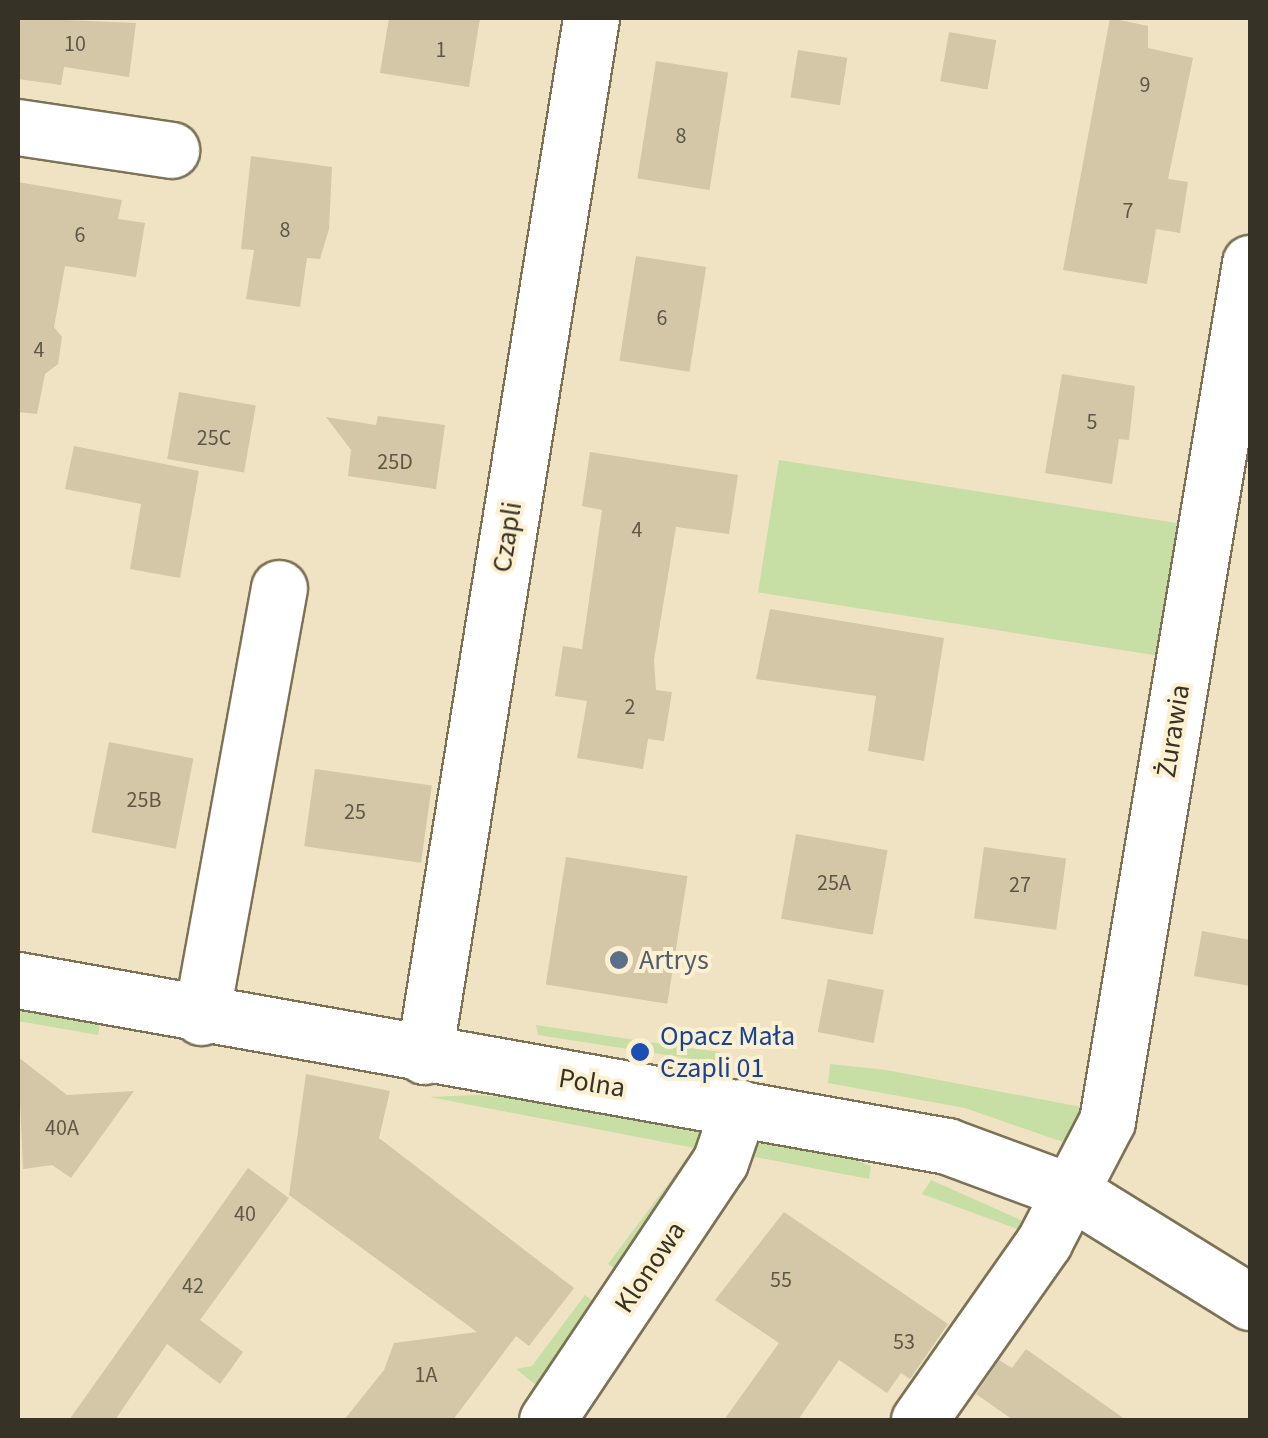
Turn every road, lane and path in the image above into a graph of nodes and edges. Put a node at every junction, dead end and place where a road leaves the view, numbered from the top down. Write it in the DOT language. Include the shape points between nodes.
graph roads {
  1 [pos="591,18"];
  2 [pos="18,127"];
  3 [pos="171,150"];
  4 [pos="1250,263"];
  5 [pos="279,588"];
  6 [pos="18,980"];
  7 [pos="200,1017"];
  8 [pos="424,1056"];
  9 [pos="739,1108"];
  10 [pos="1074,1193"];
  11 [pos="1250,1302"];
  12 [pos="547,1420"];
  13 [pos="919,1420"];
  1 -- 8 [label="street, Czapli"];
  2 -- 3 [label="street"];
  4 -- 10 [label="street, Żurawia" via="1110,1108"];
  5 -- 7 [label="street"];
  6 -- 7 [label="street, Polna"];
  7 -- 8 [label="street, Polna"];
  8 -- 9 [label="street, Polna"];
  9 -- 10 [label="street, Polna" via="947,1146"];
  9 -- 12 [label="street, Klonowa" via="720,1162"];
  10 -- 11 [label="street, Polna"];
  10 -- 13 [label="street, Żurawia"];
}
